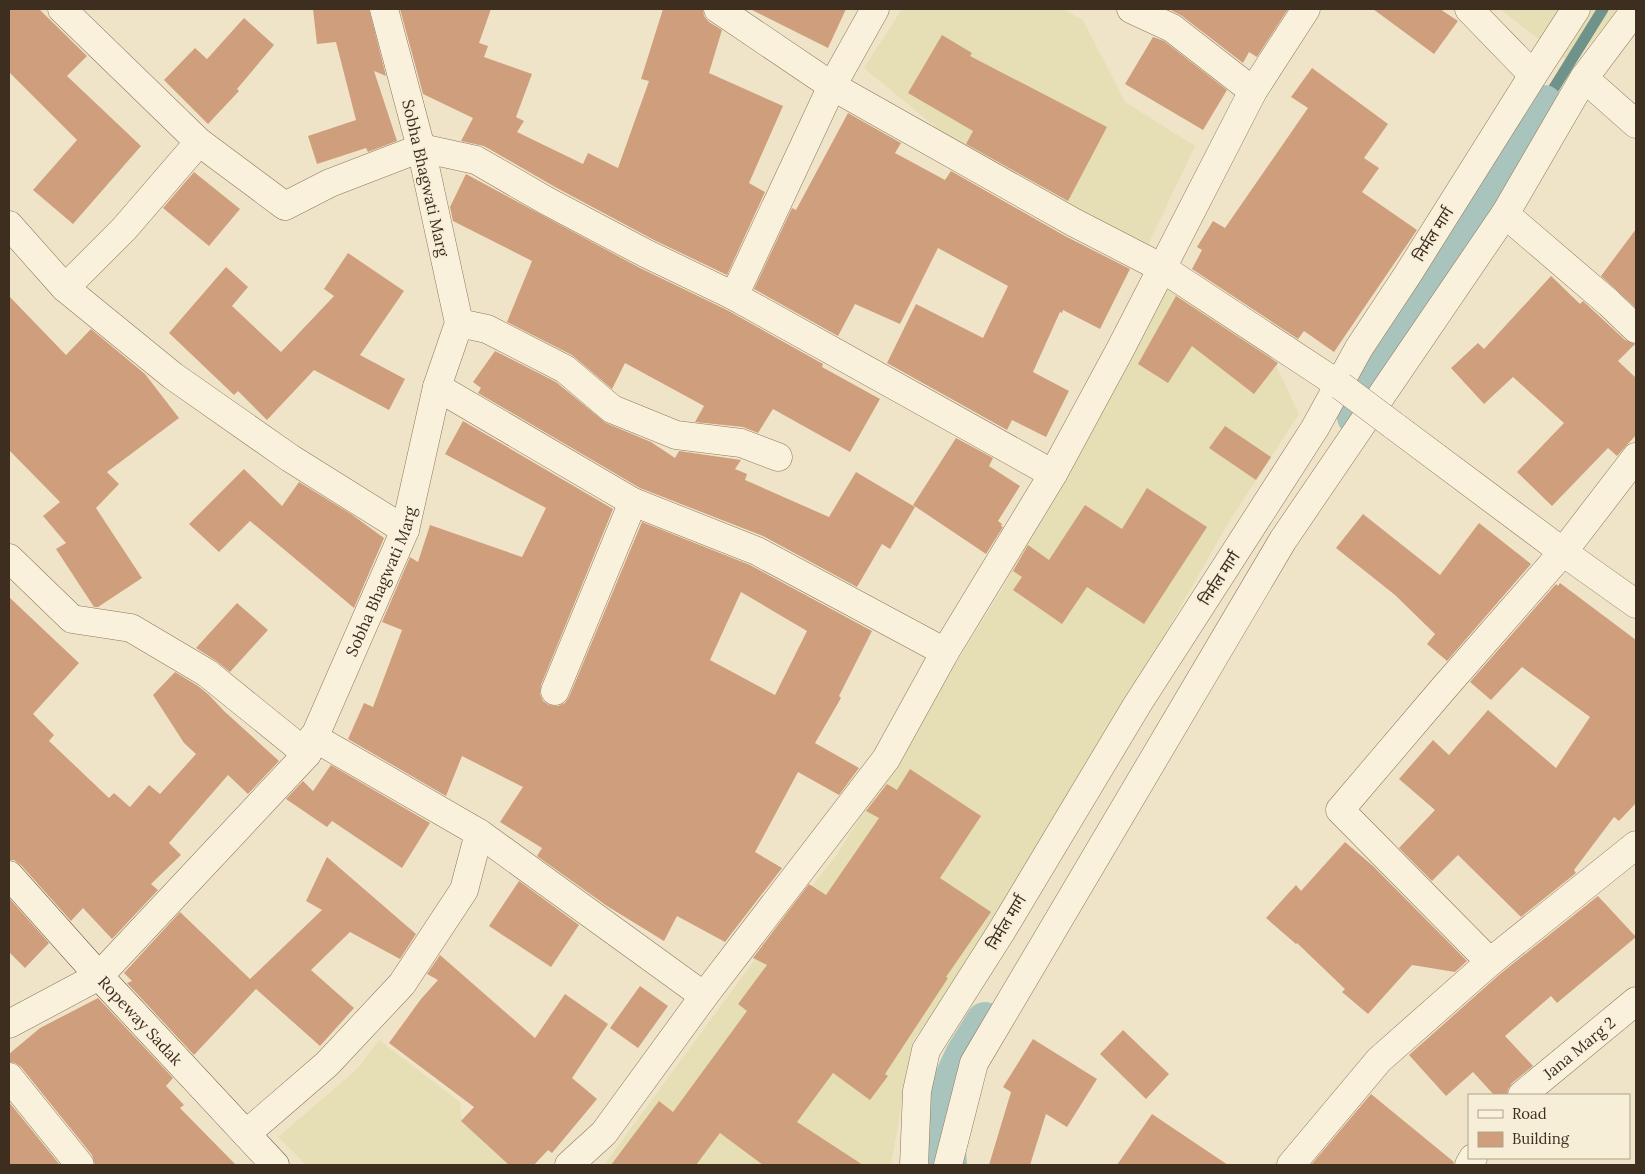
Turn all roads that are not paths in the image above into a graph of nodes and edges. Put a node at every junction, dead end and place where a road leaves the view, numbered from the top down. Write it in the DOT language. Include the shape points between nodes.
graph roads {
  1 [pos="62,9"];
  2 [pos="384,9"];
  3 [pos="718,9"];
  4 [pos="875,9"];
  5 [pos="1132,9"];
  6 [pos="1306,9"];
  7 [pos="1470,9"];
  8 [pos="1576,9"];
  9 [pos="1636,9"];
  10 [pos="1533,75"];
  11 [pos="1584,78"];
  12 [pos="832,86"];
  13 [pos="1253,91"];
  14 [pos="1636,124"];
  15 [pos="199,142"];
  16 [pos="421,148"];
  17 [pos="1505,214"];
  18 [pos="9,225"];
  19 [pos="1162,268"];
  20 [pos="65,288"];
  21 [pos="734,296"];
  22 [pos="459,323"];
  23 [pos="1636,329"];
  24 [pos="1340,385"];
  25 [pos="437,387"];
  26 [pos="1636,456"];
  27 [pos="778,457"];
  28 [pos="1052,474"];
  29 [pos="633,502"];
  30 [pos="405,530"];
  31 [pos="1563,552"];
  32 [pos="9,558"];
  33 [pos="1636,604"];
  34 [pos="945,652"];
  35 [pos="555,691"];
  36 [pos="310,746"];
  37 [pos="479,833"];
  38 [pos="1636,845"];
  39 [pos="9,875"];
  40 [pos="1490,962"];
  41 [pos="99,976"];
  42 [pos="704,996"];
  43 [pos="1636,1001"];
  44 [pos="9,1024"];
  45 [pos="9,1077"];
  46 [pos="1523,1094"];
  47 [pos="246,1134"];
  48 [pos="80,1165"];
  49 [pos="275,1165"];
  50 [pos="569,1165"];
  51 [pos="914,1165"];
  52 [pos="948,1165"];
  53 [pos="1291,1165"];
  1 -- 15 [label="street"];
  2 -- 16 [label="street, Sobha Bhagwati Marg"];
  3 -- 12 [label="street"];
  4 -- 12 [label="street"];
  5 -- 13 [label="street" via="1172,28"];
  6 -- 13 [label="street"];
  7 -- 10 [label="street"];
  8 -- 10 [label="street, निर्मल मार्ग"];
  9 -- 11 [label="street"];
  10 -- 24 [label="street, निर्मल मार्ग" via="1359,348"];
  11 -- 14 [label="street"];
  11 -- 17 [label="street"];
  12 -- 19 [label="street" via="1073,222"];
  12 -- 21 [label="street"];
  13 -- 19 [label="street"];
  15 -- 16 [label="street" via="285,206 330,183"];
  15 -- 20 [label="street" via="124,229"];
  16 -- 21 [label="street" via="476,160 647,254"];
  16 -- 22 [label="street, Sobha Bhagwati Marg"];
  17 -- 23 [label="street"];
  17 -- 52 [label="street" via="1282,540 974,1063"];
  18 -- 20 [label="street"];
  19 -- 24 [label="street"];
  19 -- 28 [label="street"];
  20 -- 30 [label="street" via="173,376 290,458"];
  21 -- 28 [label="street"];
  22 -- 25 [label="street, Sobha Bhagwati Marg"];
  22 -- 27 [label="street" via="487,329 565,369 612,408 676,435 741,443"];
  24 -- 31 [label="street, bridge"];
  24 -- 51 [label="street, निर्मल मार्ग" via="1137,705 926,1050 916,1091"];
  25 -- 29 [label="street"];
  25 -- 30 [label="street, Sobha Bhagwati Marg"];
  26 -- 31 [label="street"];
  28 -- 34 [label="street"];
  29 -- 34 [label="street" via="757,550"];
  29 -- 35 [label="street"];
  30 -- 36 [label="street, Sobha Bhagwati Marg"];
  31 -- 33 [label="street"];
  31 -- 40 [label="street" via="1340,810"];
  32 -- 36 [label="street" via="72,619 131,628 207,673"];
  34 -- 42 [label="street" via="886,759"];
  36 -- 37 [label="street"];
  36 -- 41 [label="street, Sobha Bhagwati Marg"];
  37 -- 42 [label="street"];
  37 -- 47 [label="street" via="464,890 402,984 327,1064"];
  38 -- 40 [label="street"];
  39 -- 41 [label="street, Ropeway Sadak"];
  40 -- 53 [label="street" via="1380,1060"];
  41 -- 44 [label="street, Sobha Bhagwati Marg"];
  41 -- 47 [label="street, Ropeway Sadak"];
  42 -- 50 [label="street" via="604,1133"];
  43 -- 46 [label="street, Jana Marg 2"];
  45 -- 48 [label="street"];
  47 -- 49 [label="street, Ropeway Sadak"];
}
